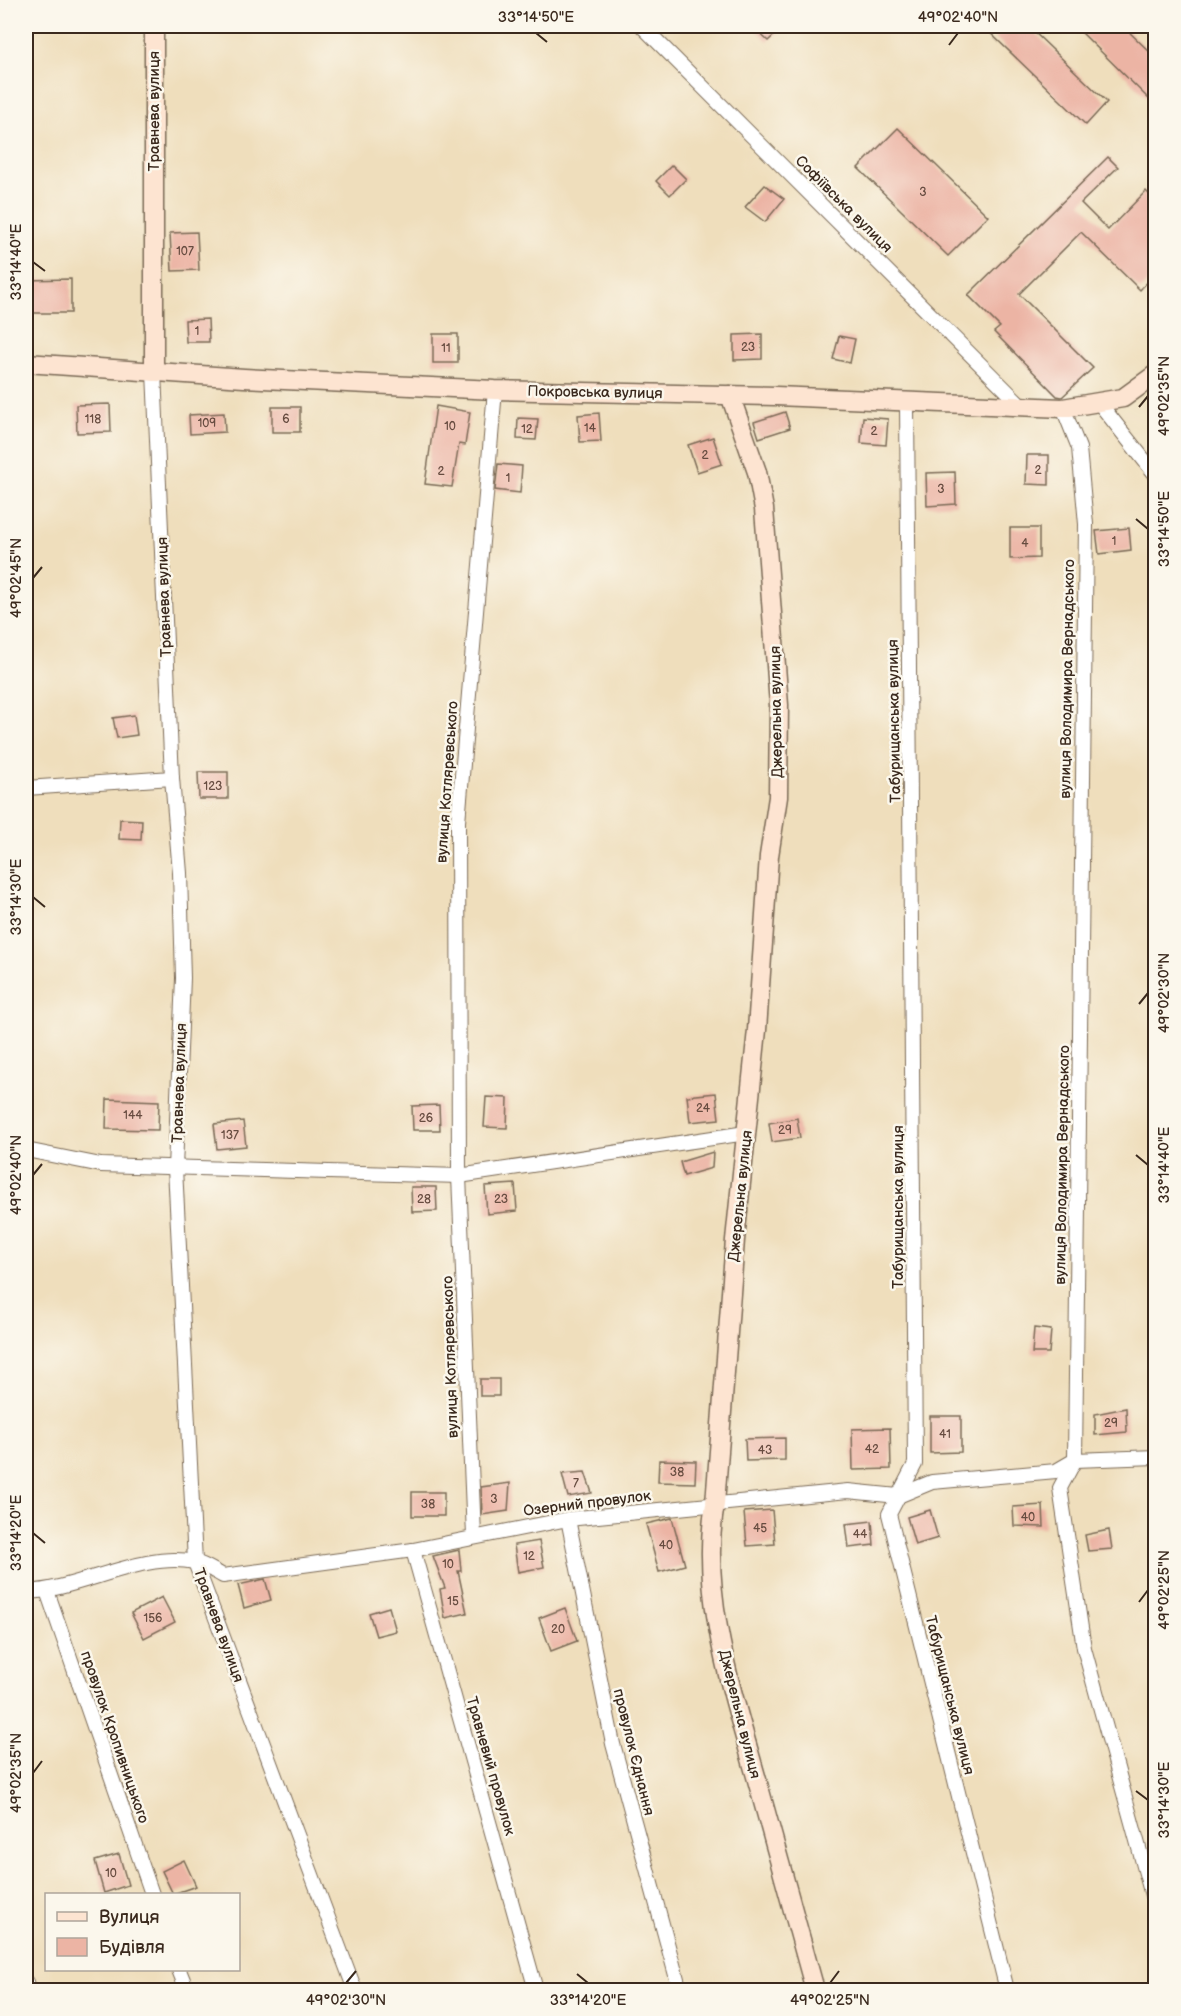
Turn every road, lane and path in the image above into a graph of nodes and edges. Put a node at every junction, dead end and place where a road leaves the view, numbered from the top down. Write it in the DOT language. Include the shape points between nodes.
graph roads {
  1 [pos="154,26"];
  2 [pos="642,26"];
  3 [pos="26,363"];
  4 [pos="154,372"];
  5 [pos="1155,374"];
  6 [pos="495,390"];
  7 [pos="730,395"];
  8 [pos="907,402"];
  9 [pos="1100,404"];
  10 [pos="1023,407"];
  11 [pos="1063,408"];
  12 [pos="1155,475"];
  13 [pos="172,777"];
  14 [pos="26,788"];
  15 [pos="746,1133"];
  16 [pos="26,1150"];
  17 [pos="175,1168"];
  18 [pos="459,1176"];
  19 [pos="1155,1457"];
  20 [pos="1075,1460"];
  21 [pos="898,1496"];
  22 [pos="715,1504"];
  23 [pos="568,1519"];
  24 [pos="474,1536"];
  25 [pos="413,1550"];
  26 [pos="195,1562"];
  27 [pos="47,1591"];
  28 [pos="26,1592"];
  29 [pos="152,1893"];
  30 [pos="1155,1910"];
  31 [pos="179,1971"];
  32 [pos="26,1983"];
  33 [pos="28,1990"];
  34 [pos="187,1990"];
  35 [pos="355,1990"];
  36 [pos="536,1990"];
  37 [pos="680,1990"];
  38 [pos="815,1990"];
  39 [pos="1007,1990"];
  1 -- 4 [label="street, Травнева вулиця"];
  2 -- 10 [label="street, Софіївська вулиця"];
  3 -- 4 [label="street, Покровська вулиця"];
  4 -- 6 [label="street, Покровська вулиця"];
  4 -- 13 [label="street, Травнева вулиця"];
  5 -- 9 [label="street, Покровська вулиця" via="1123,398"];
  6 -- 7 [label="street, Покровська вулиця"];
  6 -- 18 [label="street, вулиця Котляревського" via="458,822"];
  7 -- 8 [label="street, Покровська вулиця"];
  7 -- 15 [label="street, Джерельна вулиця" via="757,472 764,509 778,705 778,797"];
  8 -- 10 [label="street, Покровська вулиця"];
  8 -- 21 [label="street, Табурищанська вулиця" via="915,1464"];
  9 -- 11 [label="street, Покровська вулиця"];
  9 -- 12 [label="street"];
  10 -- 11 [label="street, Покровська вулиця"];
  11 -- 20 [label="street, вулиця Володимира Вернадського" via="1079,448 1086,524"];
  13 -- 14 [label="street"];
  13 -- 17 [label="street, Травнева вулиця" via="183,978"];
  15 -- 18 [label="street"];
  15 -- 22 [label="street, Джерельна вулиця"];
  16 -- 17 [label="street" via="101,1165"];
  17 -- 18 [label="street"];
  17 -- 26 [label="street, Травнева вулиця"];
  18 -- 24 [label="street, вулиця Котляревського"];
  19 -- 20 [label="street, Озерний провулок"];
  20 -- 21 [label="street, Озерний провулок" via="1056,1471 932,1482"];
  20 -- 30 [label="street, вулиця Володимира Вернадського" via="1060,1488 1084,1648"];
  21 -- 22 [label="street, Озерний провулок" via="848,1491"];
  21 -- 39 [label="street, Табурищанська вулиця" via="889,1514"];
  22 -- 23 [label="street, Озерний провулок"];
  22 -- 38 [label="street, Джерельна вулиця" via="710,1532 713,1588 730,1681"];
  23 -- 24 [label="street, Озерний провулок"];
  23 -- 37 [label="street, провулок Єднання" via="613,1744"];
  24 -- 25 [label="street, Озерний провулок"];
  25 -- 26 [label="street, Озерний провулок" via="223,1576"];
  25 -- 36 [label="street, Травневий провулок"];
  26 -- 27 [label="street, Озерний провулок" via="164,1560"];
  26 -- 35 [label="street, Травнева вулиця"];
  27 -- 28 [label="street, Озерний провулок"];
  27 -- 29 [label="street, провулок Кропивницького"];
  31 -- 34 [label="street"];
  32 -- 33 [label="street"];
}
